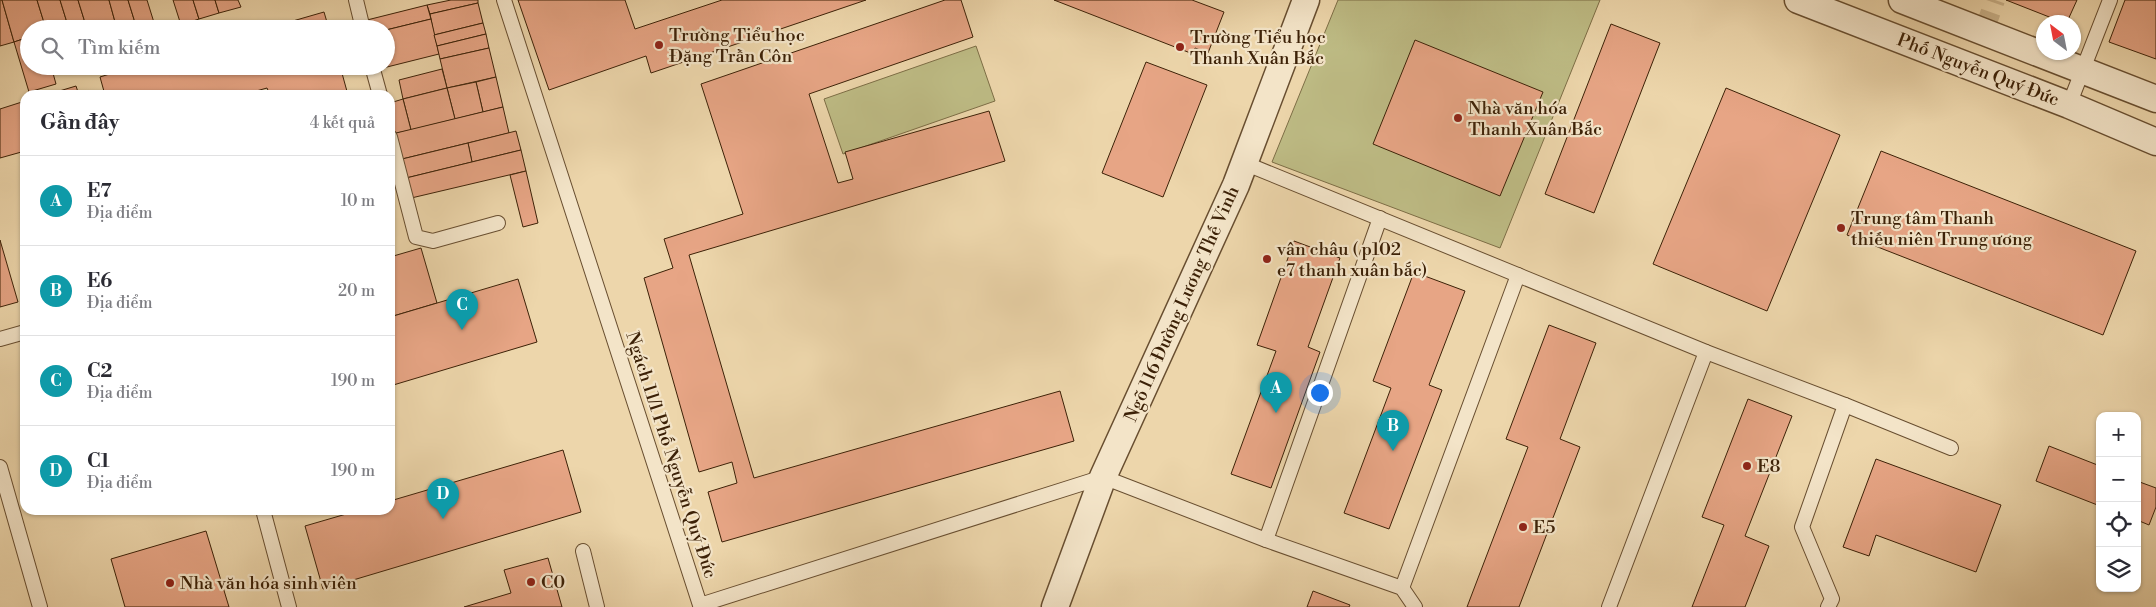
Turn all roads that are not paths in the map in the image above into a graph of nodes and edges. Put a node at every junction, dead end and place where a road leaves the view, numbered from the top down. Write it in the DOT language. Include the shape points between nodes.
graph roads {
  1 [pos="356,0"];
  2 [pos="504,0"];
  3 [pos="1306,0"];
  4 [pos="1798,0"];
  5 [pos="1902,0"];
  6 [pos="2110,0"];
  7 [pos="361,20"];
  8 [pos="2083,70"];
  9 [pos="374,75"];
  10 [pos="379,90"];
  11 [pos="2156,99"];
  12 [pos="2069,105"];
  13 [pos="2156,142"];
  14 [pos="395,156"];
  15 [pos="1244,163"];
  16 [pos="1380,218"];
  17 [pos="498,223"];
  18 [pos="1518,275"];
  19 [pos="20,333"];
  20 [pos="0,339"];
  21 [pos="1706,352"];
  22 [pos="1845,405"];
  23 [pos="1951,448"];
  24 [pos="0,467"];
  25 [pos="1103,477"];
  26 [pos="264,515"];
  27 [pos="1266,540"];
  28 [pos="583,551"];
  29 [pos="1402,588"];
  30 [pos="40,607"];
  31 [pos="288,607"];
  32 [pos="597,607"];
  33 [pos="1055,607"];
  34 [pos="1415,607"];
  35 [pos="1609,607"];
  36 [pos="1828,607"];
  1 -- 7 [label="lane"];
  2 -- 25 [label="lane, Ngách 11/1 Phố Nguyễn Quý Đức" via="700,605"];
  3 -- 15 [label="street, Ngõ 116 Đường Lương Thế Vinh"];
  4 -- 12 [label="street, Phố Nguyễn Quý Đức"];
  5 -- 8 [label="street"];
  6 -- 8 [label="lane"];
  8 -- 11 [label="street"];
  8 -- 12 [label="lane"];
  9 -- 10 [label="lane"];
  12 -- 13 [label="street, Phố Nguyễn Quý Đức"];
  14 -- 17 [label="lane" via="416,237 433,241"];
  15 -- 16 [label="lane"];
  15 -- 25 [label="street, Ngõ 116 Đường Lương Thế Vinh"];
  16 -- 18 [label="lane"];
  16 -- 27 [label="lane"];
  18 -- 21 [label="lane"];
  18 -- 29 [label="lane"];
  19 -- 20 [label="lane"];
  21 -- 22 [label="lane"];
  21 -- 35 [label="lane"];
  22 -- 23 [label="lane"];
  22 -- 36 [label="lane" via="1802,527 1832,599"];
  24 -- 30 [label="lane"];
  25 -- 27 [label="lane"];
  25 -- 33 [label="street, Ngõ 116 Đường Lương Thế Vinh"];
  26 -- 31 [label="lane"];
  27 -- 29 [label="lane"];
  28 -- 32 [label="lane"];
  29 -- 34 [label="lane"];
}
